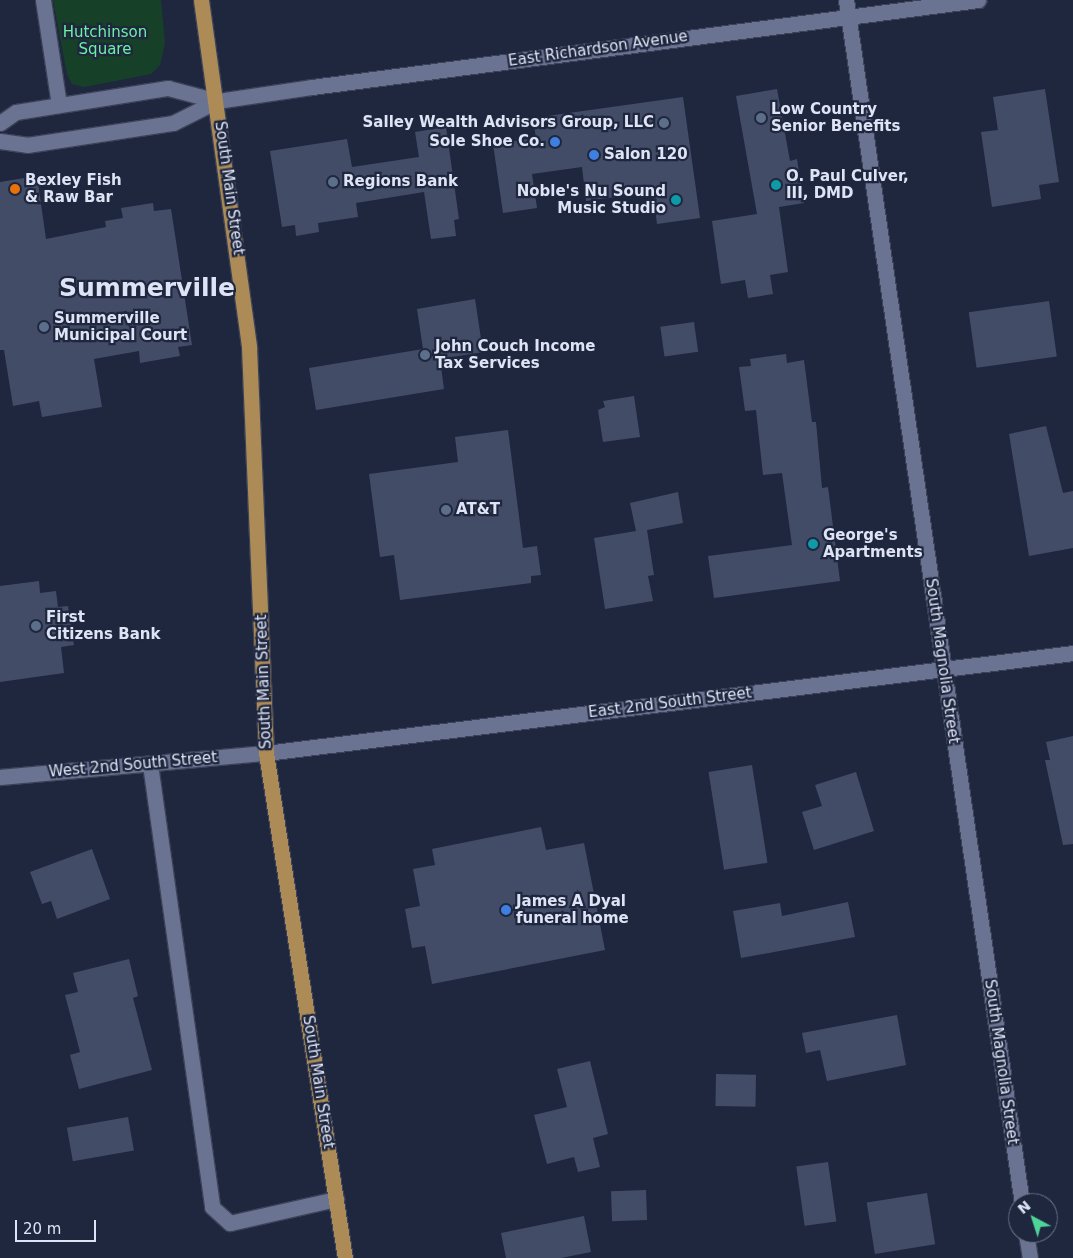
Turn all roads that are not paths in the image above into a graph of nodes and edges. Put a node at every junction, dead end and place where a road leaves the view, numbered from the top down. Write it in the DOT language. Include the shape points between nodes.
graph roads {
  1 [pos="43,0"];
  2 [pos="202,0"];
  3 [pos="846,0"];
  4 [pos="978,0"];
  5 [pos="848,17"];
  6 [pos="217,101"];
  7 [pos="59,105"];
  8 [pos="0,123"];
  9 [pos="0,141"];
  10 [pos="1073,653"];
  11 [pos="943,669"];
  12 [pos="266,753"];
  13 [pos="150,764"];
  14 [pos="0,777"];
  15 [pos="1021,1193"];
  16 [pos="336,1199"];
  17 [pos="1028,1243"];
  18 [pos="345,1258"];
  19 [pos="1030,1258"];
  1 -- 7 [label="street"];
  2 -- 6 [label="main road, South Main Street"];
  3 -- 5 [label="street, South Magnolia Street"];
  4 -- 5 [label="street, East Richardson Avenue"];
  5 -- 6 [label="street, East Richardson Avenue"];
  5 -- 11 [label="street, South Magnolia Street"];
  6 -- 7 [label="street" via="168,88"];
  6 -- 9 [label="street" via="173,124 27,145"];
  6 -- 12 [label="main road, South Main Street" via="249,347"];
  7 -- 8 [label="street" via="16,112"];
  10 -- 11 [label="street, East 2nd South Street"];
  11 -- 12 [label="street, East 2nd South Street"];
  11 -- 15 [label="street, South Magnolia Street"];
  12 -- 13 [label="street, West 2nd South Street"];
  12 -- 16 [label="main road, South Main Street"];
  13 -- 14 [label="street, West 2nd South Street"];
  13 -- 16 [label="street" via="212,1207 230,1223"];
  16 -- 18 [label="main road, South Main Street"];
  17 -- 19 [label="street"];
}
